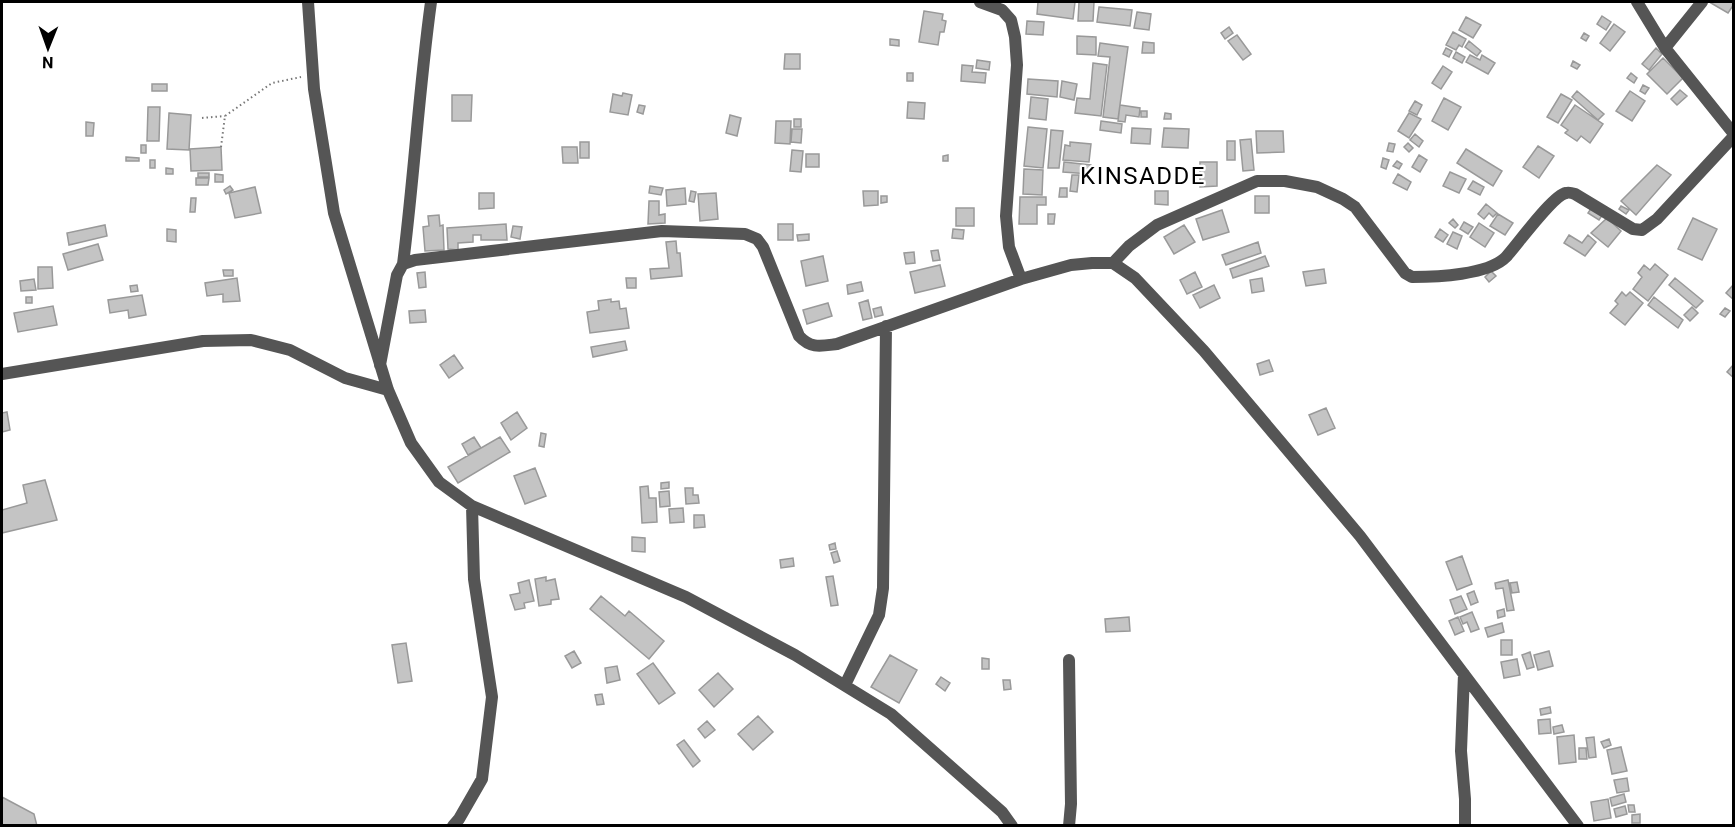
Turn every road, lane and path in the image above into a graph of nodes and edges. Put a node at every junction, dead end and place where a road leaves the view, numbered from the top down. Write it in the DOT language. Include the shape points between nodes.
graph roads {
  1 [pos="308,2"];
  2 [pos="431,2"];
  3 [pos="980,2"];
  4 [pos="1637,2"];
  5 [pos="1702,2"];
  6 [pos="1004,6"];
  7 [pos="1665,48"];
  8 [pos="312,74"];
  9 [pos="225,116"];
  10 [pos="202,118"];
  11 [pos="1734,135"];
  12 [pos="221,147"];
  13 [pos="1113,263"];
  14 [pos="403,264"];
  15 [pos="1021,279"];
  16 [pos="886,326"];
  17 [pos="380,369"];
  18 [pos="2,374"];
  19 [pos="388,390"];
  20 [pos="472,506"];
  21 [pos="1069,660"];
  22 [pos="1464,674"];
  23 [pos="845,685"];
  24 [pos="453,825"];
  25 [pos="1012,825"];
  26 [pos="1069,825"];
  27 [pos="1465,825"];
  28 [pos="1578,825"];
  1 -- 8 [label="street"];
  2 -- 14 [label="street"];
  3 -- 6 [label="street"];
  4 -- 7 [label="street"];
  5 -- 7 [label="street"];
  6 -- 15 [label="street" via="1015,37 1017,65 1006,216 1009,247"];
  7 -- 11 [label="street"];
  8 -- 9 [label="path" via="272,82"];
  8 -- 17 [label="street" via="334,213"];
  9 -- 10 [label="path"];
  9 -- 12 [label="path"];
  11 -- 13 [label="street" via="1657,219 1642,230 1633,229 1568,192 1540,216 1504,259 1480,271 1412,277 1355,207 1317,188 1285,181 1257,181 1157,225"];
  13 -- 15 [label="street" via="1071,265"];
  13 -- 22 [label="street" via="1135,278 1204,351 1360,536"];
  14 -- 16 [label="street" via="662,231 745,234 763,247 798,336 806,344 837,344"];
  14 -- 17 [label="street" via="397,275"];
  15 -- 16 [label="street"];
  16 -- 23 [label="street" via="883,588 879,615"];
  17 -- 19 [label="street"];
  18 -- 19 [label="street" via="203,340 251,340 290,350 345,378"];
  19 -- 20 [label="street" via="411,443 439,482"];
  20 -- 23 [label="street" via="686,597"];
  20 -- 24 [label="street" via="474,579 492,696 482,779"];
  21 -- 26 [label="street"];
  22 -- 27 [label="street" via="1461,751"];
  22 -- 28 [label="street"];
  23 -- 25 [label="street" via="891,714"];
}
